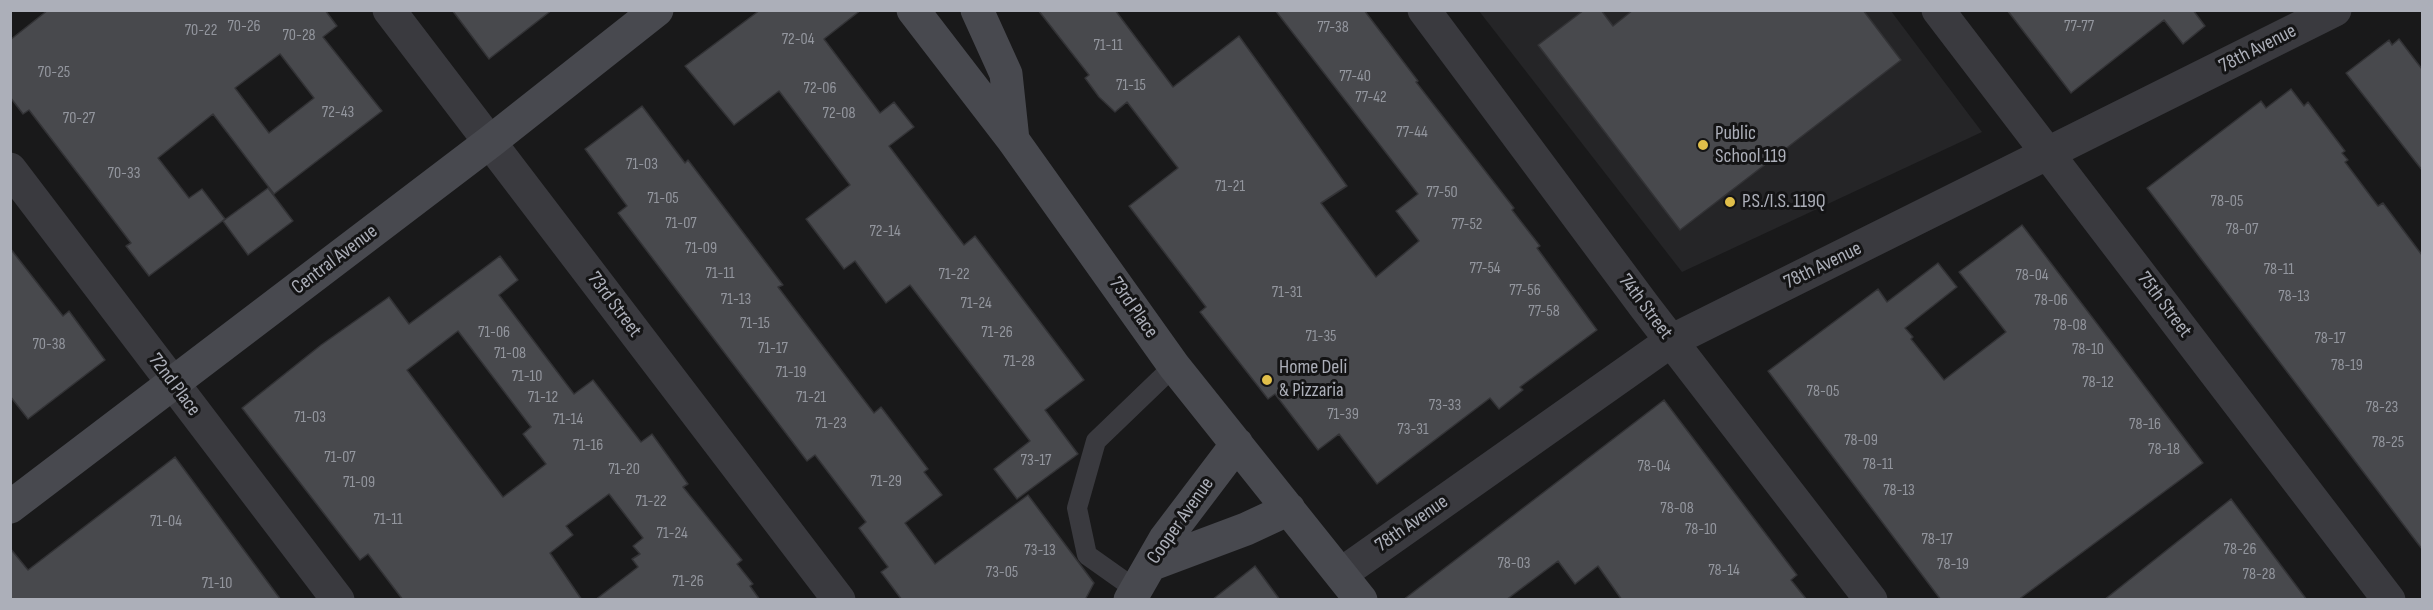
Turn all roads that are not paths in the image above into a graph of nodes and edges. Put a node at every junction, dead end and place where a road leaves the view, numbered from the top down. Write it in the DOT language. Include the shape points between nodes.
graph roads {
  1 [pos="389,10"];
  2 [pos="657,10"];
  3 [pos="913,10"];
  4 [pos="977,10"];
  5 [pos="1424,10"];
  6 [pos="1938,10"];
  7 [pos="2336,10"];
  8 [pos="1013,140"];
  9 [pos="489,142"];
  10 [pos="2050,154"];
  11 [pos="10,169"];
  12 [pos="1671,341"];
  13 [pos="1174,366"];
  14 [pos="173,384"];
  15 [pos="1237,444"];
  16 [pos="10,507"];
  17 [pos="1289,509"];
  18 [pos="1341,574"];
  19 [pos="1138,584"];
  20 [pos="338,600"];
  21 [pos="839,600"];
  22 [pos="1361,600"];
  23 [pos="1871,600"];
  24 [pos="2390,600"];
  1 -- 9 [label="street, 73rd Street"];
  2 -- 9 [label="main road, Central Avenue"];
  3 -- 8 [label="main road, 73rd Place"];
  4 -- 8 [label="main road" via="1006,74"];
  5 -- 12 [label="street, 74th Street"];
  6 -- 10 [label="street, 75th Street"];
  7 -- 10 [label="street, 78th Avenue"];
  8 -- 13 [label="main road, 73rd Place"];
  9 -- 14 [label="main road, Central Avenue"];
  9 -- 21 [label="street, 73rd Street"];
  10 -- 12 [label="street, 78th Avenue"];
  10 -- 24 [label="street, 75th Street"];
  11 -- 14 [label="street, 72nd Place"];
  12 -- 18 [label="street, 78th Avenue"];
  12 -- 23 [label="street, 74th Street"];
  13 -- 15 [label="main road, 73rd Place"];
  13 -- 19 [label="lane" via="1096,441 1077,508 1087,555"];
  14 -- 16 [label="main road, Central Avenue"];
  14 -- 20 [label="street, 72nd Place"];
  15 -- 17 [label="main road, 73rd Place"];
  15 -- 19 [label="main road, Cooper Avenue" via="1165,539"];
  17 -- 18 [label="main road, 73rd Place"];
  17 -- 19 [label="main road"];
  18 -- 22 [label="main road, 73rd Place"];
}
